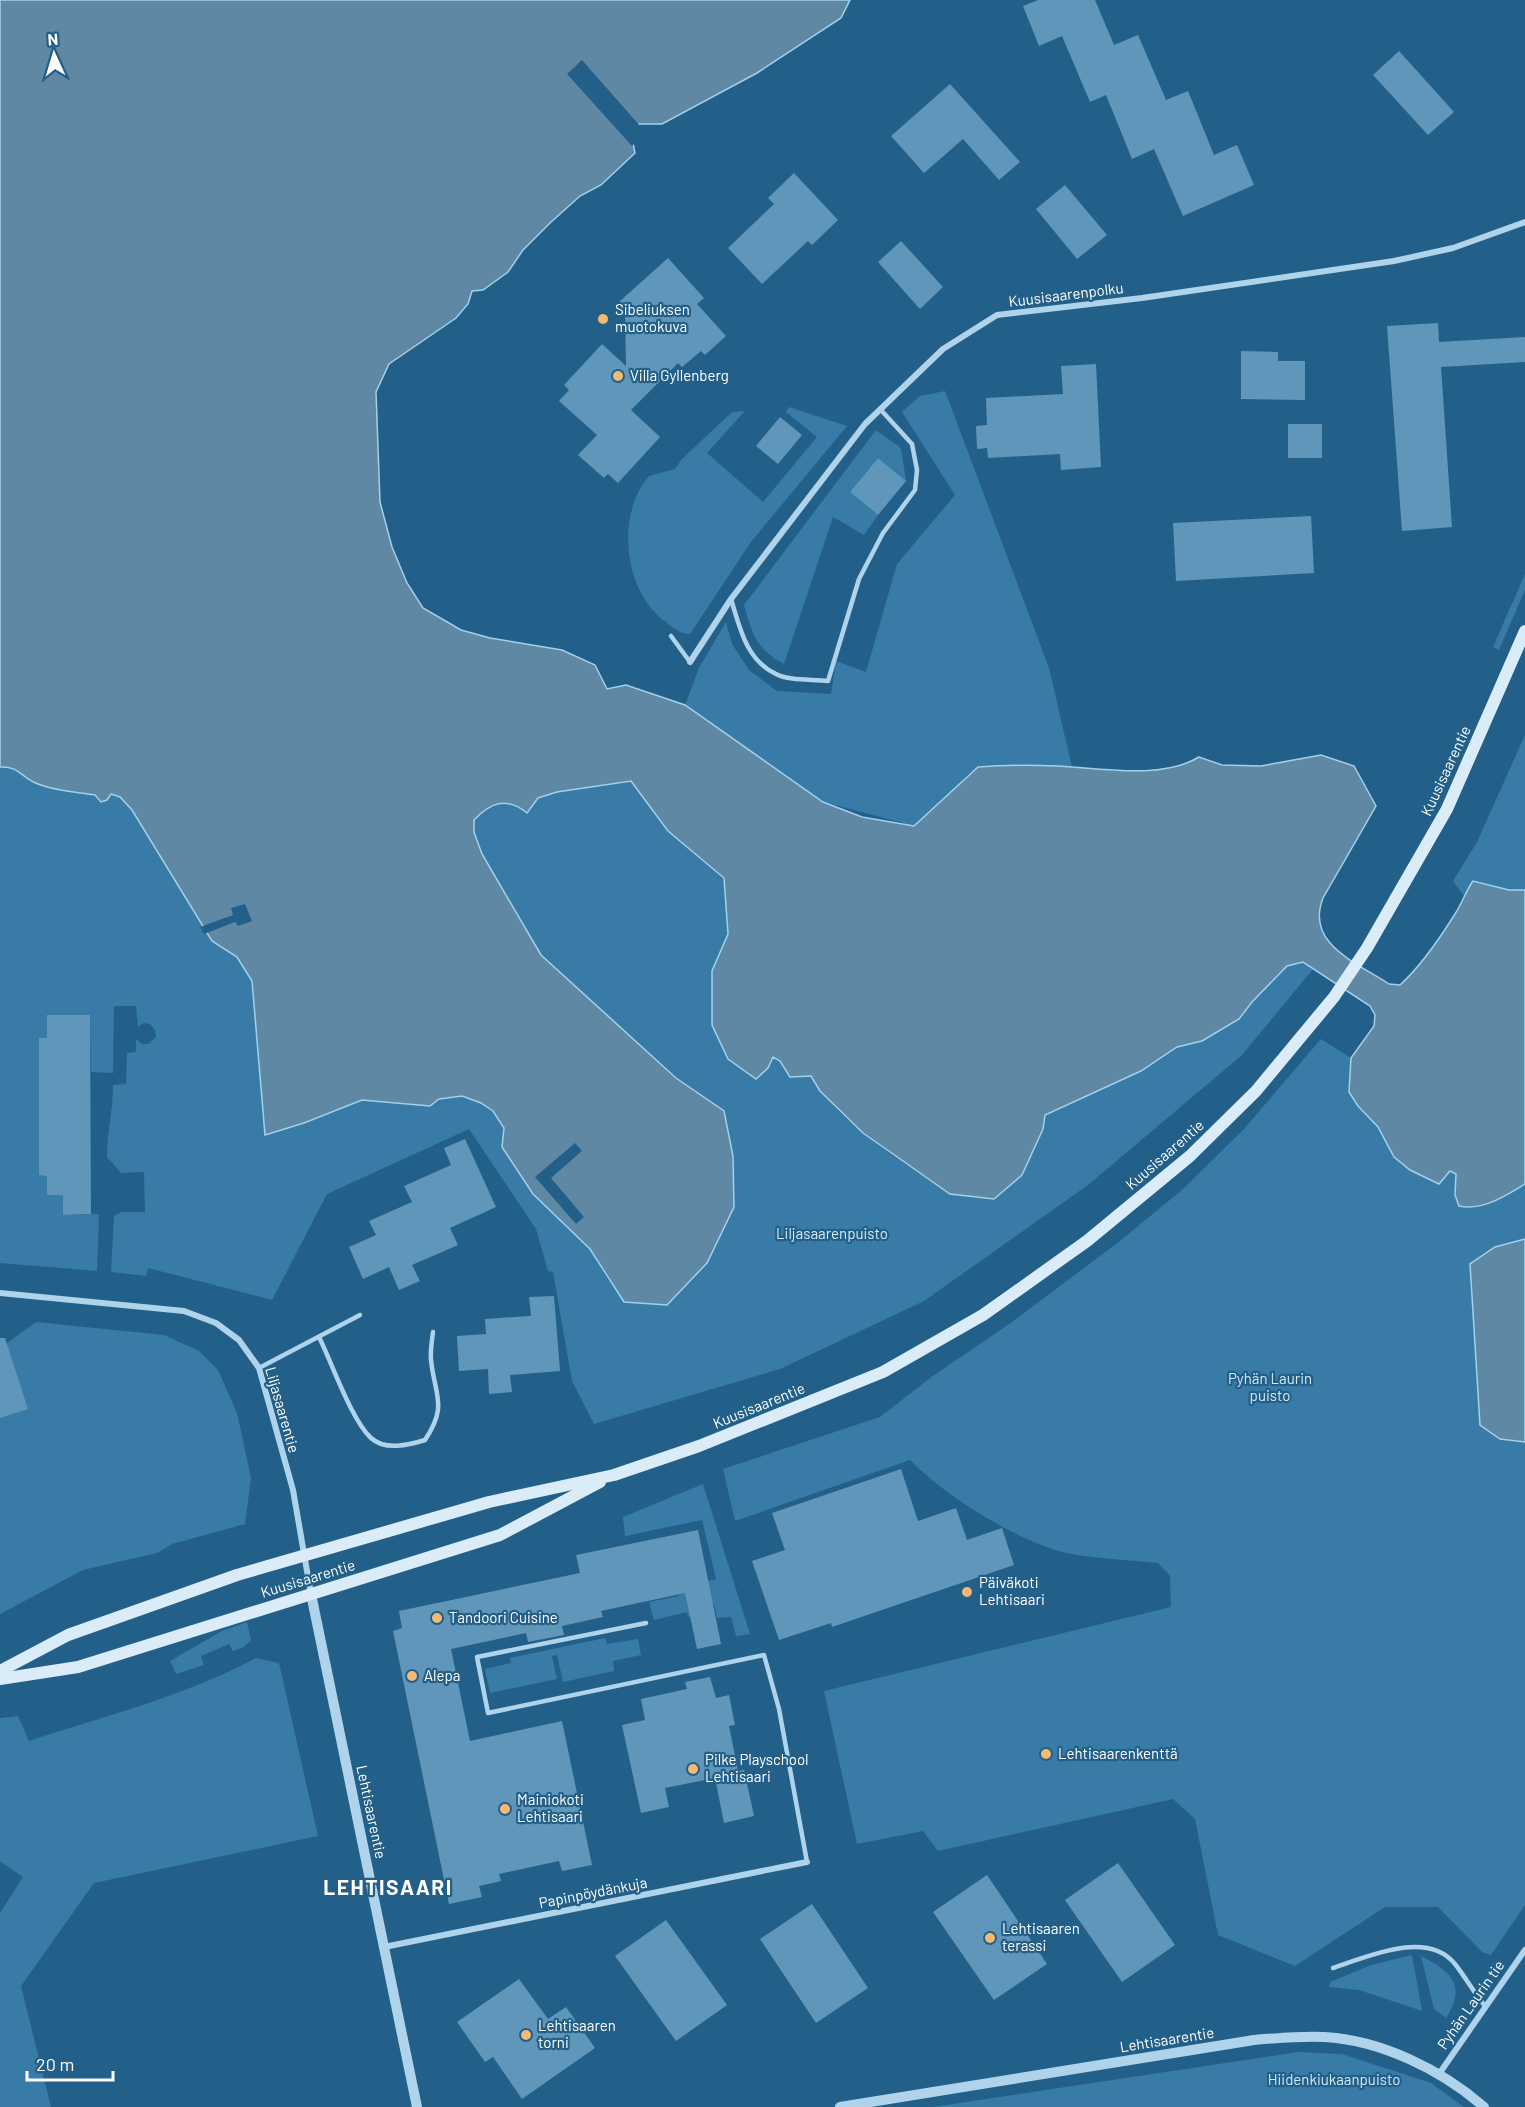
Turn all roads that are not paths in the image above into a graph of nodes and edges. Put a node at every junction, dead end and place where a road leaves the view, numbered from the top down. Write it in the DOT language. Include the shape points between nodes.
graph roads {
  1 [pos="1525,222"];
  2 [pos="880,409"];
  3 [pos="731,599"];
  4 [pos="1525,631"];
  5 [pos="671,636"];
  6 [pos="690,662"];
  7 [pos="0,1293"];
  8 [pos="360,1316"];
  9 [pos="433,1332"];
  10 [pos="319,1337"];
  11 [pos="259,1368"];
  12 [pos="614,1475"];
  13 [pos="304,1556"];
  14 [pos="311,1594"];
  15 [pos="646,1623"];
  16 [pos="0,1671"];
  17 [pos="0,1679"];
  18 [pos="807,1862"];
  19 [pos="384,1947"];
  20 [pos="1525,1950"];
  21 [pos="1332,1968"];
  22 [pos="1485,2006"];
  23 [pos="1439,2074"];
  24 [pos="417,2107"];
  25 [pos="840,2107"];
  26 [pos="1484,2107"];
  1 -- 2 [label="street, Kuusisaarenpolku" via="1453,248 1395,261 997,315 943,350"];
  2 -- 3 [label="street, Kuusisaarenpolku"];
  2 -- 3 [label="lane" via="912,444 917,470 915,490 883,533 860,579 828,681 777,675 756,661 743,638"];
  3 -- 6 [label="street, Kuusisaarenpolku"];
  4 -- 12 [label="main road, Kuusisaarentie" via="1447,809 1367,948 1334,997 1256,1091 1190,1156 1087,1241 983,1315 883,1372 699,1446"];
  5 -- 6 [label="lane"];
  7 -- 11 [label="street, Liljasaarentie" via="184,1311 216,1323 239,1340"];
  8 -- 10 [label="lane"];
  9 -- 10 [label="lane" via="431,1359 439,1412 425,1440 406,1446 372,1439 359,1422"];
  10 -- 11 [label="lane"];
  11 -- 13 [label="street, Liljasaarentie" via="293,1490"];
  12 -- 13 [label="main road, Kuusisaarentie" via="489,1502"];
  12 -- 14 [label="main road, Kuusisaarentie" via="500,1535"];
  13 -- 14 [label="street, Liljasaarentie"];
  13 -- 16 [label="main road, Kuusisaarentie" via="237,1575 68,1635"];
  14 -- 17 [label="main road, Kuusisaarentie" via="78,1666"];
  14 -- 19 [label="street, Lehtisaarentie"];
  15 -- 18 [label="lane" via="477,1657 488,1713 764,1655 779,1708"];
  18 -- 19 [label="street, Papinpöydänkuja"];
  19 -- 24 [label="street, Lehtisaarentie"];
  20 -- 22 [label="street, Pyhän Laurin tie"];
  21 -- 22 [label="lane" via="1400,1947 1430,1949 1454,1962"];
  22 -- 23 [label="street, Pyhän Laurin tie"];
  23 -- 25 [label="street, Lehtisaarentie" via="1359,2043 1326,2037 1282,2038"];
  23 -- 26 [label="street, Lehtisaarentie"];
}
